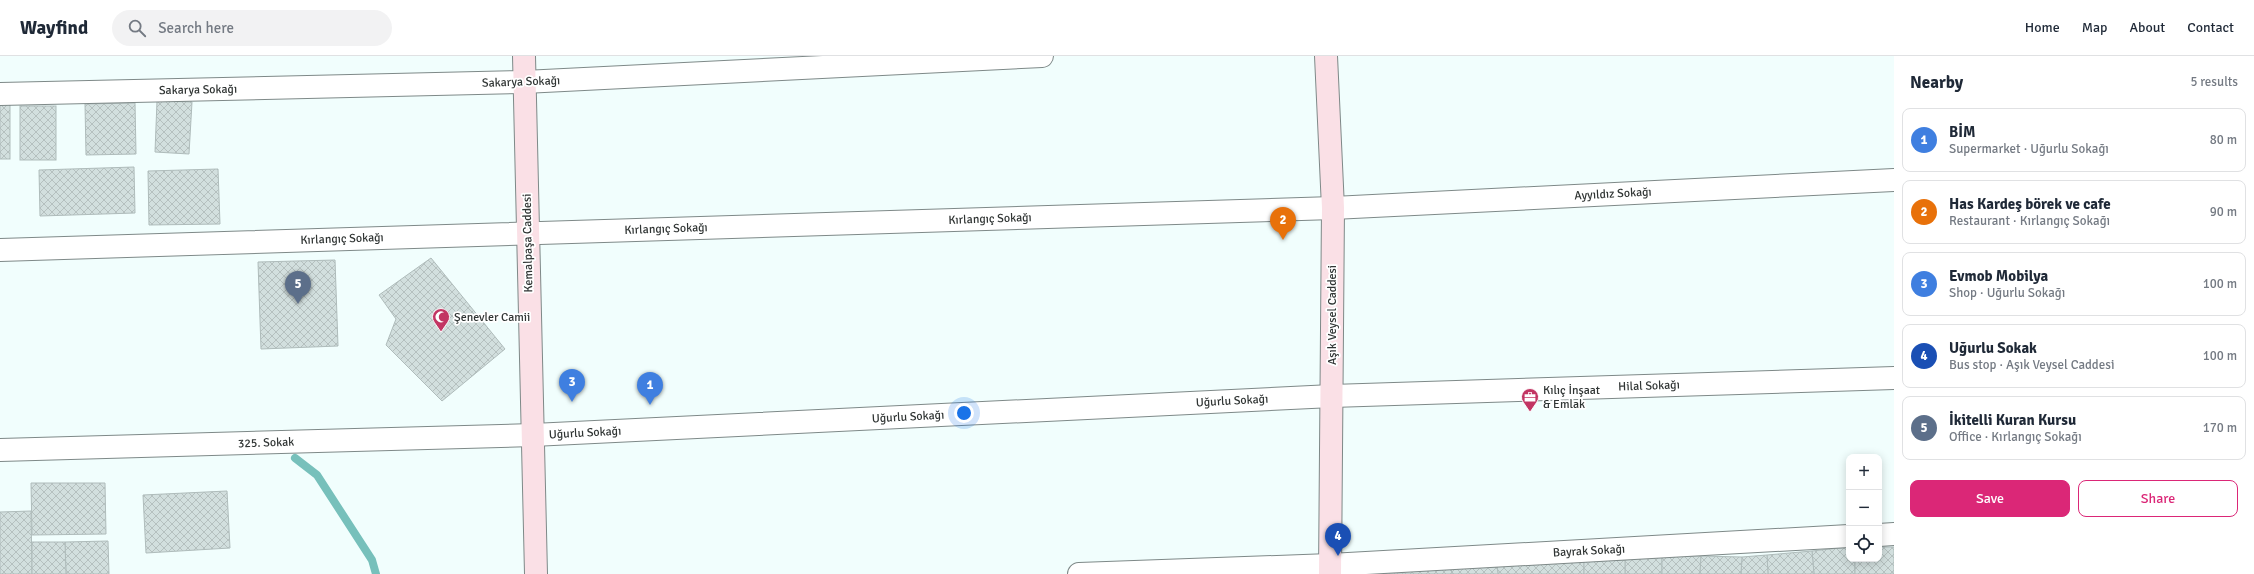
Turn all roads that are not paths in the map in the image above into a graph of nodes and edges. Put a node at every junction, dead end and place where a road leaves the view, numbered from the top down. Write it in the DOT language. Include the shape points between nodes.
graph roads {
  1 [pos="524,56"];
  2 [pos="1042,56"];
  3 [pos="1326,56"];
  4 [pos="524,82"];
  5 [pos="0,94"];
  6 [pos="1894,180"];
  7 [pos="1333,208"];
  8 [pos="528,234"];
  9 [pos="0,250"];
  10 [pos="1894,378"];
  11 [pos="1332,396"];
  12 [pos="533,435"];
  13 [pos="0,450"];
  14 [pos="1894,534"];
  15 [pos="1882,535"];
  16 [pos="1846,536"];
  17 [pos="1330,569"];
  18 [pos="536,574"];
  19 [pos="1079,574"];
  1 -- 4 [label="main road, Kemalpaşa Caddesi"];
  2 -- 4 [label="street, Sakarya Sokağı"];
  3 -- 7 [label="main road, Aşık Veysel Caddesi"];
  4 -- 5 [label="street, Sakarya Sokağı"];
  4 -- 8 [label="main road, Kemalpaşa Caddesi"];
  6 -- 7 [label="street, Ayyıldız Sokağı"];
  7 -- 8 [label="street, Kırlangıç Sokağı"];
  7 -- 11 [label="main road, Aşık Veysel Caddesi"];
  8 -- 9 [label="street, Kırlangıç Sokağı"];
  8 -- 12 [label="main road, Kemalpaşa Caddesi"];
  10 -- 11 [label="street, Hilal Sokağı"];
  11 -- 12 [label="street, Uğurlu Sokağı"];
  11 -- 17 [label="main road, Aşık Veysel Caddesi"];
  12 -- 13 [label="street, 325. Sokak"];
  12 -- 18 [label="main road, Kemalpaşa Caddesi"];
  14 -- 15 [label="street"];
  16 -- 17 [label="street, Bayrak Sokağı"];
  17 -- 19 [label="street, Bayrak Sokağı"];
}
